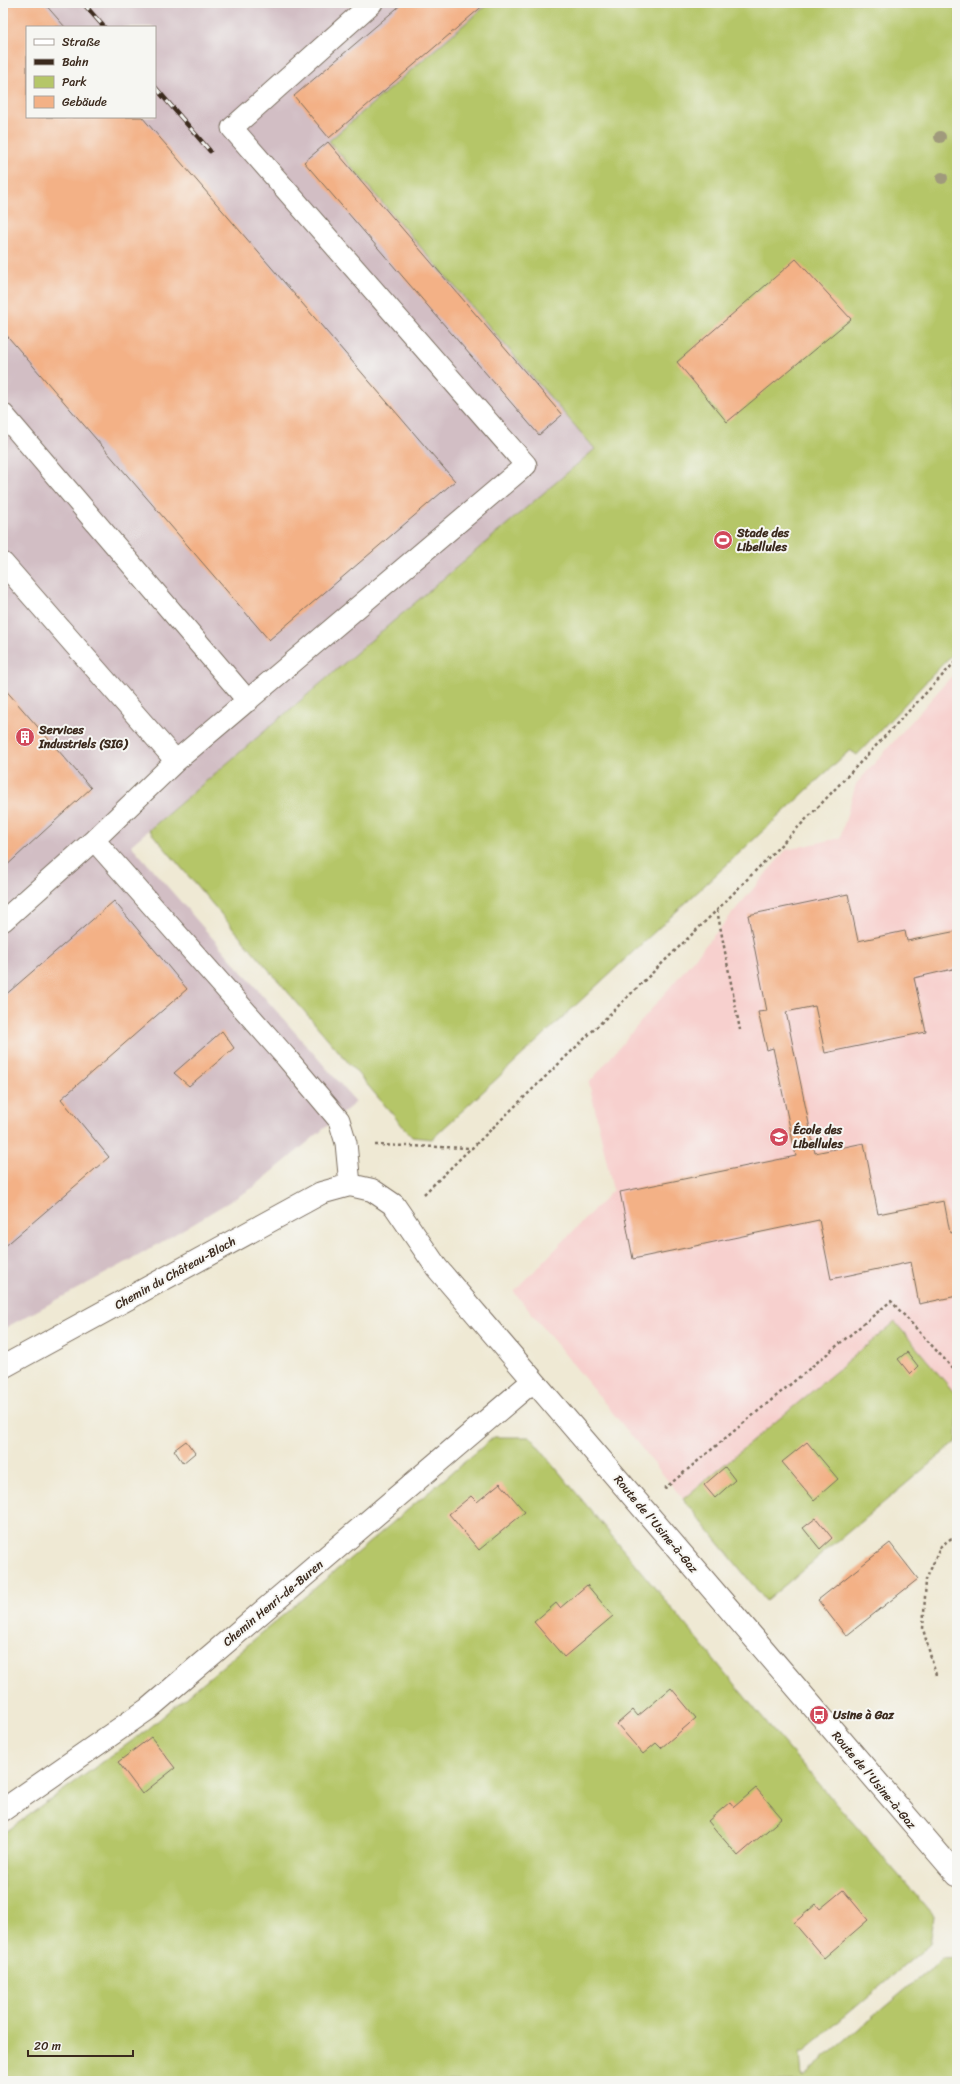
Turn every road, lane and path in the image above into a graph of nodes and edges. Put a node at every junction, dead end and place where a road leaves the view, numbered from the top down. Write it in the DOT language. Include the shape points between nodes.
graph roads {
  1 [pos="372,3"];
  2 [pos="3,414"];
  3 [pos="3,563"];
  4 [pos="957,660"];
  5 [pos="248,701"];
  6 [pos="176,761"];
  7 [pos="94,840"];
  8 [pos="717,910"];
  9 [pos="3,921"];
  10 [pos="740,1030"];
  11 [pos="346,1144"];
  12 [pos="472,1148"];
  13 [pos="350,1185"];
  14 [pos="424,1194"];
  15 [pos="3,1367"];
  16 [pos="957,1373"];
  17 [pos="533,1381"];
  18 [pos="663,1490"];
  19 [pos="957,1534"];
  20 [pos="936,1675"];
  21 [pos="3,1810"];
  22 [pos="957,1875"];
  1 -- 5 [label="lane" via="232,128 526,465"];
  2 -- 5 [label="lane"];
  3 -- 6 [label="lane"];
  4 -- 8 [label="path"];
  5 -- 6 [label="lane"];
  6 -- 7 [label="lane"];
  7 -- 9 [label="lane"];
  7 -- 11 [label="lane" via="339,1120"];
  8 -- 10 [label="path"];
  8 -- 12 [label="path"];
  11 -- 12 [label="path"];
  11 -- 13 [label="lane"];
  12 -- 14 [label="path"];
  13 -- 15 [label="street, Chemin du Château-Bloch" via="321,1193"];
  13 -- 17 [label="street, Route de l'Usine-à-Gaz" via="372,1190 394,1205 438,1268"];
  16 -- 18 [label="path" via="891,1301"];
  17 -- 21 [label="street, Chemin Henri-de-Buren" via="148,1709"];
  17 -- 22 [label="street, Route de l'Usine-à-Gaz"];
  19 -- 20 [label="path" via="941,1546 926,1580 923,1629"];
}
